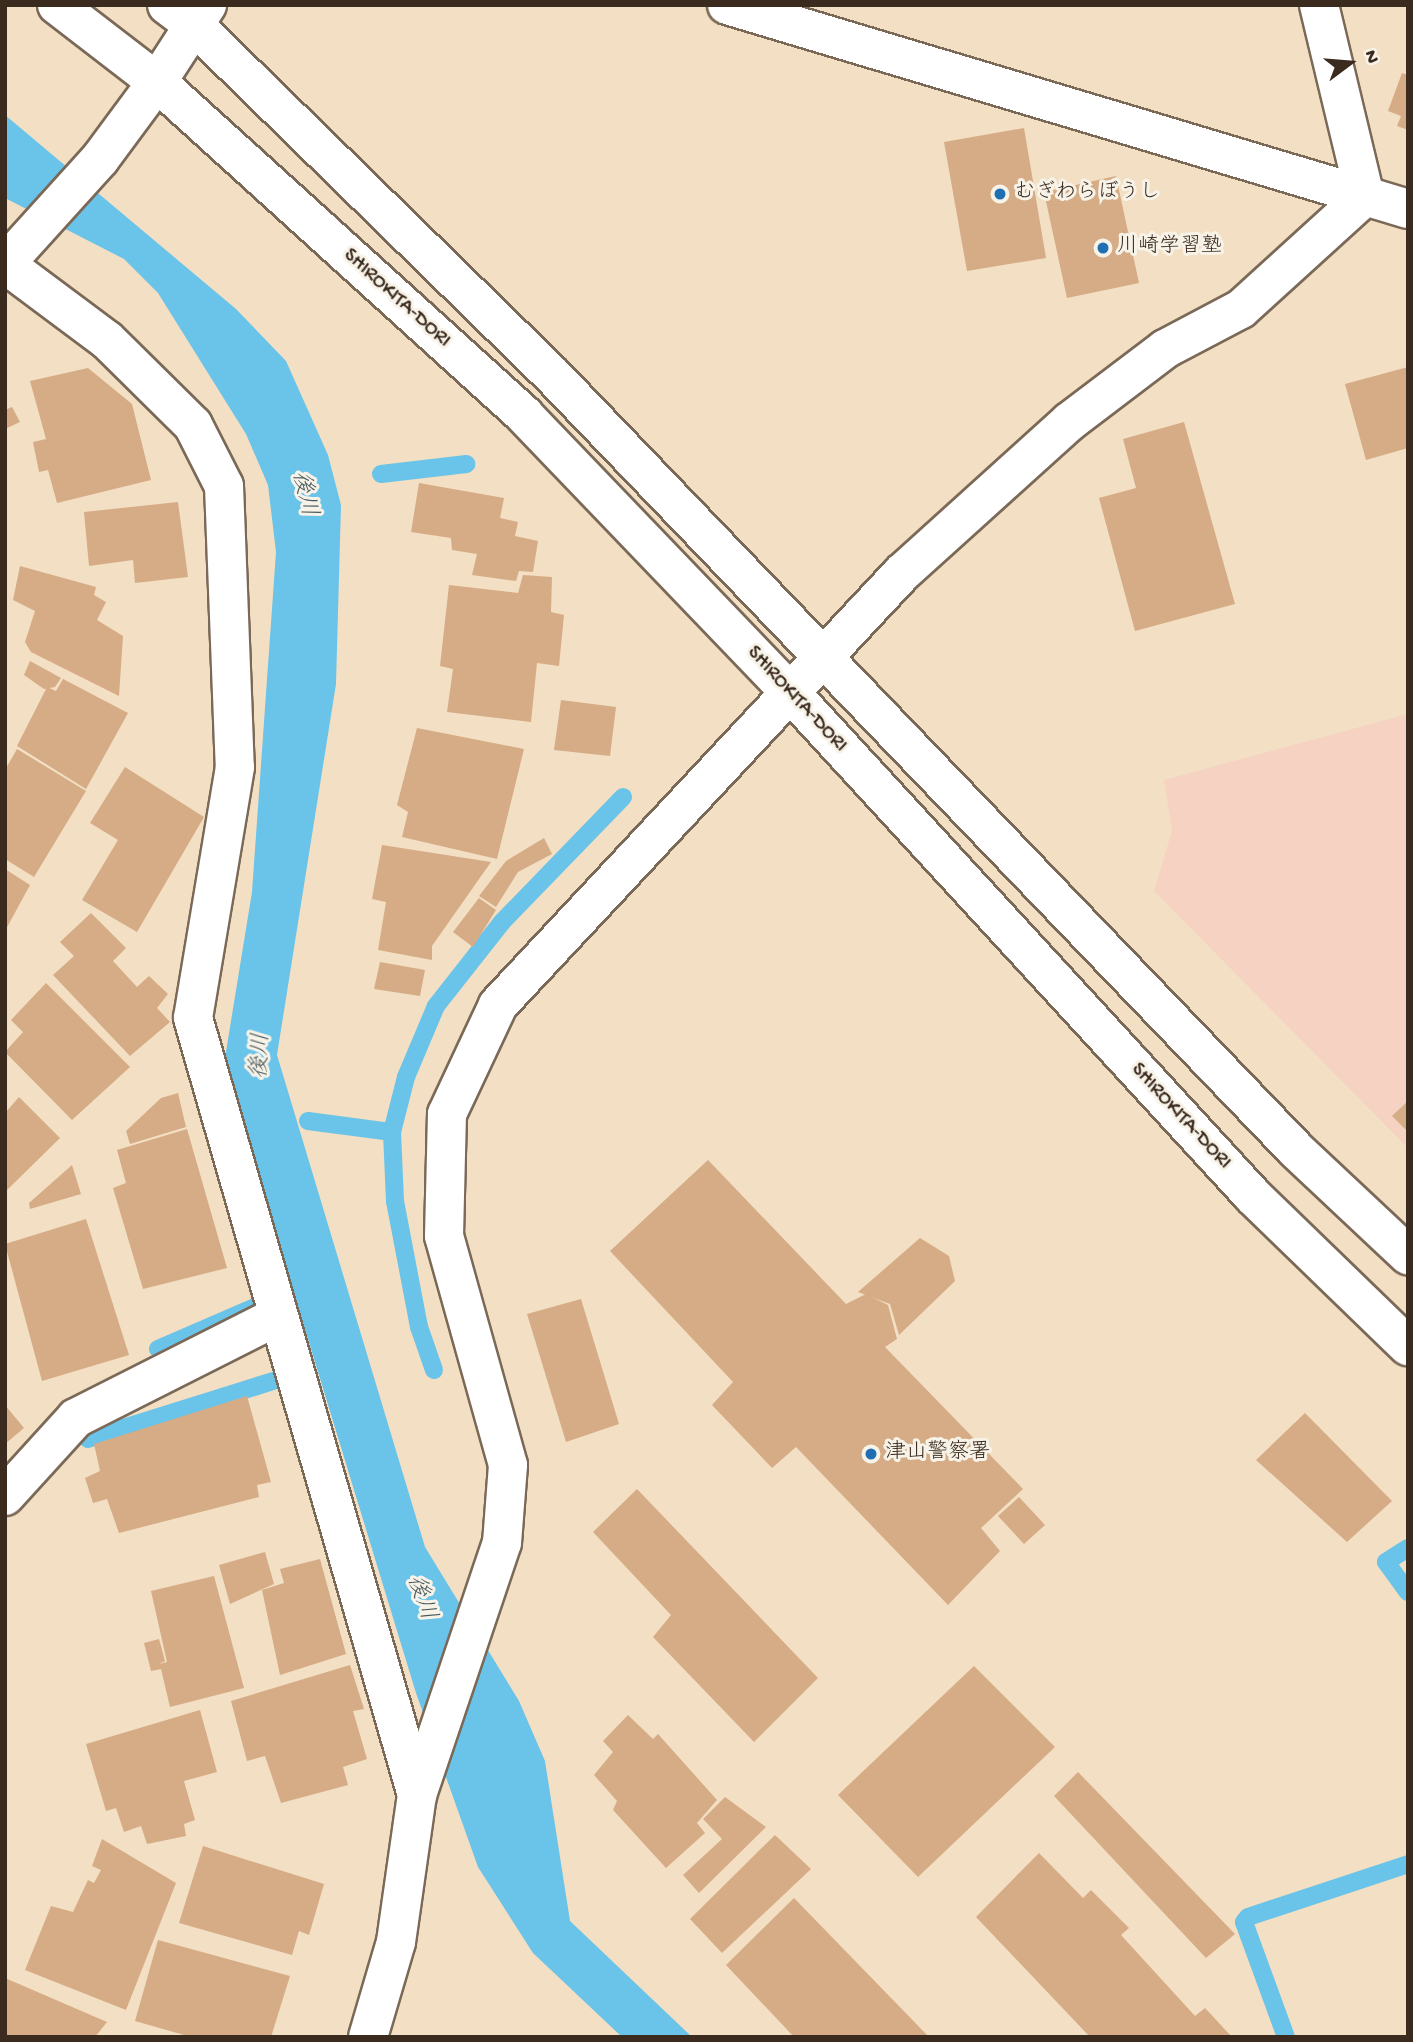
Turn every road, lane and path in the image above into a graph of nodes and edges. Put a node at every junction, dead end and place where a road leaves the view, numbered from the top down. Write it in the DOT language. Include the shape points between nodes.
graph roads {
  1 [pos="57,5"];
  2 [pos="727,5"];
  3 [pos="1319,5"];
  4 [pos="189,12"];
  5 [pos="157,82"];
  6 [pos="1365,196"];
  7 [pos="1408,209"];
  8 [pos="11,259"];
  9 [pos="823,652"];
  10 [pos="788,690"];
  11 [pos="1408,1255"];
  12 [pos="278,1316"];
  13 [pos="1408,1346"];
  14 [pos="5,1496"];
  15 [pos="417,1795"];
  16 [pos="368,2037"];
  1 -- 5 [label="street, SHIROKITA-DORI"];
  2 -- 6 [label="street"];
  3 -- 6 [label="street"];
  4 -- 5 [label="street"];
  4 -- 9 [label="street"];
  5 -- 8 [label="street" via="100,159"];
  5 -- 10 [label="street, SHIROKITA-DORI" via="524,415"];
  6 -- 7 [label="street"];
  6 -- 9 [label="street" via="1241,309 1165,349 1069,422"];
  8 -- 12 [label="street" via="107,340 183,416 224,486 235,767 193,1018"];
  9 -- 10 [label="street"];
  9 -- 11 [label="street" via="1296,1150"];
  10 -- 13 [label="street, SHIROKITA-DORI" via="1253,1196"];
  10 -- 15 [label="street" via="498,1005 447,1114 444,1237 508,1465 502,1543"];
  12 -- 14 [label="street" via="76,1418"];
  12 -- 15 [label="street"];
  15 -- 16 [label="street" via="396,1942"];
}
